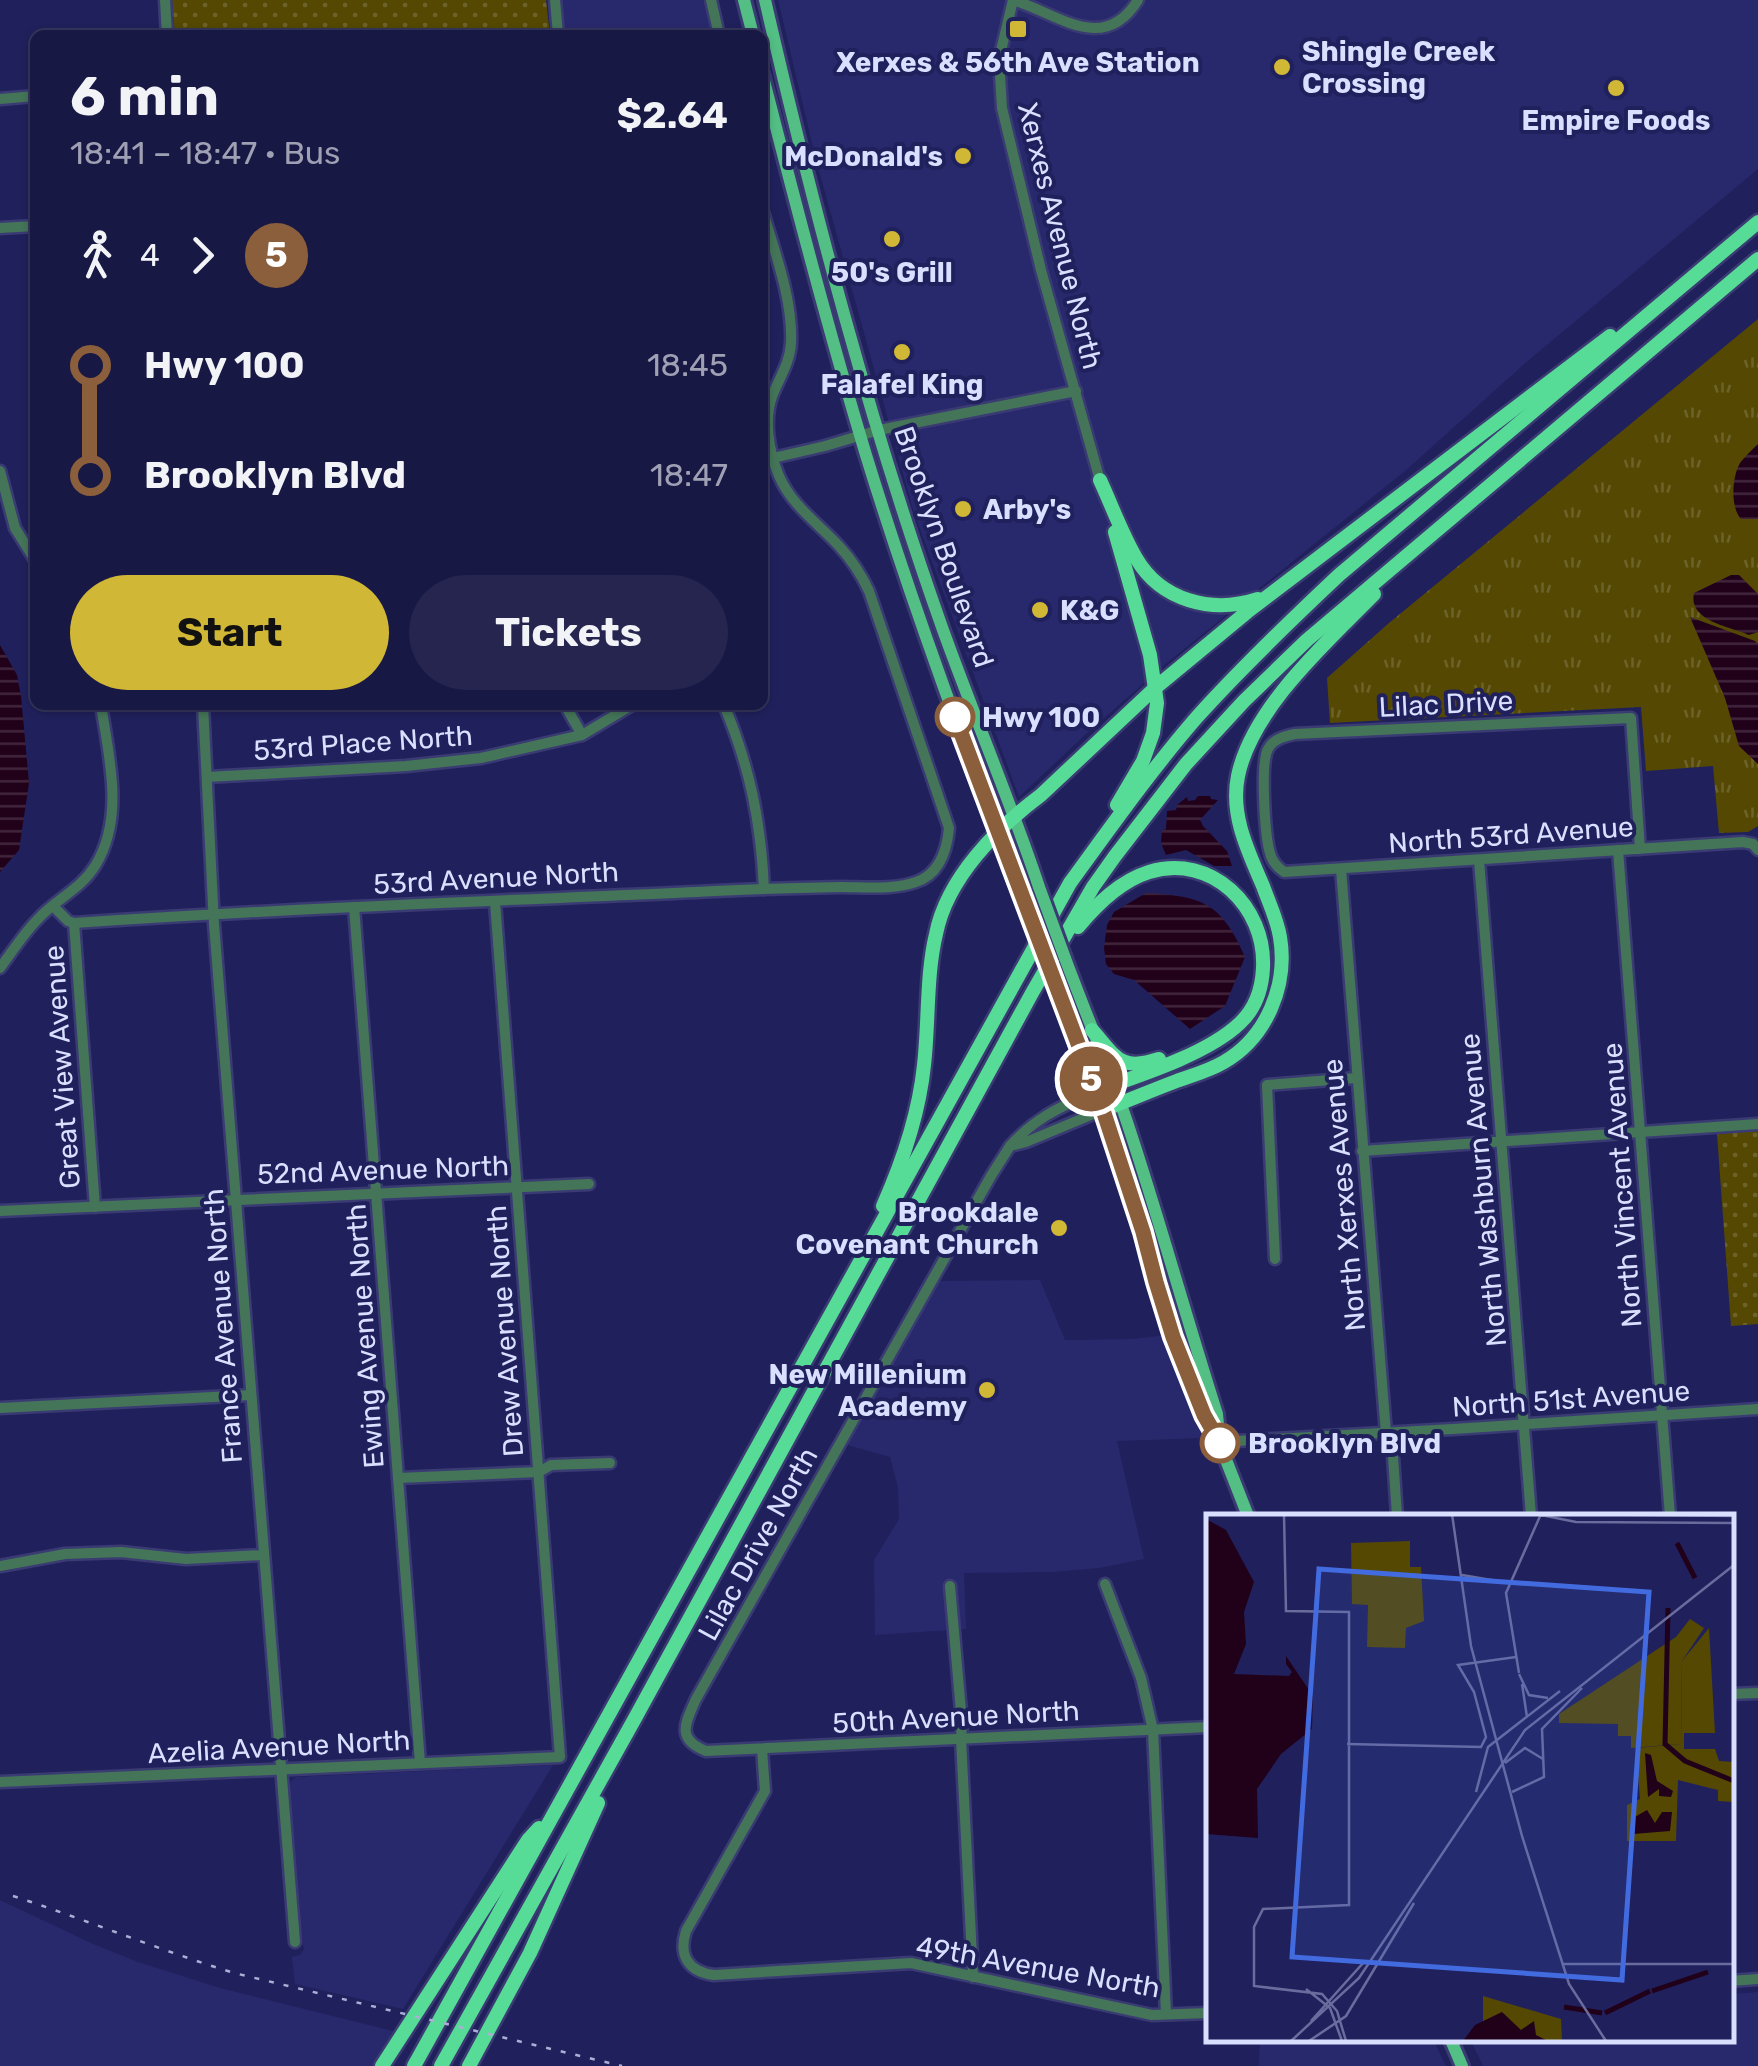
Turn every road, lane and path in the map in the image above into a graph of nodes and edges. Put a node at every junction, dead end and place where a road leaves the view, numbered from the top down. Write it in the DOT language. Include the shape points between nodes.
graph roads {
  1 [pos="165,0"];
  2 [pos="555,0"];
  3 [pos="710,0"];
  4 [pos="744,0"];
  5 [pos="764,0"];
  6 [pos="1012,0"];
  7 [pos="1138,0"];
  8 [pos="167,30"];
  9 [pos="558,30"];
  10 [pos="718,30"];
  11 [pos="752,30"];
  12 [pos="768,95"];
  13 [pos="30,96"];
  14 [pos="0,99"];
  15 [pos="1758,222"];
  16 [pos="30,226"];
  17 [pos="0,228"];
  18 [pos="768,232"];
  19 [pos="1715,258"];
  20 [pos="1758,259"];
  21 [pos="1076,391"];
  22 [pos="768,415"];
  23 [pos="768,415"];
  24 [pos="878,430"];
  25 [pos="860,436"];
  26 [pos="774,458"];
  27 [pos="0,471"];
  28 [pos="1100,480"];
  29 [pos="1438,529"];
  30 [pos="1115,532"];
  31 [pos="30,552"];
  32 [pos="1276,590"];
  33 [pos="1156,688"];
  34 [pos="102,710"];
  35 [pos="203,710"];
  36 [pos="568,710"];
  37 [pos="623,710"];
  38 [pos="726,710"];
  39 [pos="582,734"];
  40 [pos="206,778"];
  41 [pos="1016,818"];
  42 [pos="998,834"];
  43 [pos="1756,847"];
  44 [pos="1640,848"];
  45 [pos="1618,850"];
  46 [pos="1479,860"];
  47 [pos="1274,864"];
  48 [pos="1341,869"];
  49 [pos="1070,883"];
  50 [pos="764,888"];
  51 [pos="496,902"];
  52 [pos="53,906"];
  53 [pos="354,907"];
  54 [pos="214,914"];
  55 [pos="74,923"];
  56 [pos="0,968"];
  57 [pos="1032,993"];
  58 [pos="1092,1030"];
  59 [pos="1225,1035"];
  60 [pos="1356,1078"];
  61 [pos="1114,1085"];
  62 [pos="1096,1091"];
  63 [pos="1120,1104"];
  64 [pos="1103,1110"];
  65 [pos="1758,1124"];
  66 [pos="1642,1133"];
  67 [pos="1501,1142"];
  68 [pos="1010,1146"];
  69 [pos="1362,1152"];
  70 [pos="588,1184"];
  71 [pos="517,1187"];
  72 [pos="376,1193"];
  73 [pos="236,1199"];
  74 [pos="95,1207"];
  75 [pos="0,1212"];
  76 [pos="1275,1259"];
  77 [pos="858,1266"];
  78 [pos="250,1395"];
  79 [pos="0,1408"];
  80 [pos="1758,1409"];
  81 [pos="1662,1415"];
  82 [pos="1524,1424"];
  83 [pos="1386,1432"];
  84 [pos="1219,1442"];
  85 [pos="610,1463"];
  86 [pos="539,1472"];
  87 [pos="398,1478"];
  88 [pos="1247,1514"];
  89 [pos="1398,1514"];
  90 [pos="1530,1514"];
  91 [pos="1670,1514"];
  92 [pos="263,1555"];
  93 [pos="0,1566"];
  94 [pos="1105,1584"];
  95 [pos="950,1586"];
  96 [pos="1758,1692"];
  97 [pos="1733,1694"];
  98 [pos="634,1720"];
  99 [pos="1206,1727"];
  100 [pos="1153,1730"];
  101 [pos="961,1740"];
  102 [pos="762,1749"];
  103 [pos="706,1751"];
  104 [pos="560,1757"];
  105 [pos="420,1763"];
  106 [pos="282,1769"];
  107 [pos="0,1782"];
  108 [pos="554,1813"];
  109 [pos="295,1942"];
  110 [pos="973,1976"];
  111 [pos="1758,1979"];
  112 [pos="1733,1981"];
  113 [pos="1206,2013"];
  114 [pos="1166,2014"];
  115 [pos="1451,2041"];
  116 [pos="382,2066"];
  117 [pos="414,2066"];
  118 [pos="441,2066"];
  119 [pos="469,2066"];
  120 [pos="1462,2066"];
  1 -- 8 [label="street"];
  2 -- 9 [label="street"];
  3 -- 10 [label="street"];
  4 -- 11 [label="main road"];
  5 -- 24 [label="main road, Brooklyn Boulevard"];
  6 -- 7 [label="street" via="1095,30 1116,22"];
  6 -- 21 [label="street, Xerxes Avenue North" via="999,59 1002,108"];
  12 -- 25 [label="main road, Brooklyn Boulevard"];
  13 -- 14 [label="street"];
  15 -- 19 [label="highway"];
  16 -- 17 [label="street"];
  18 -- 23 [label="street" via="791,349"];
  19 -- 32 [label="highway"];
  19 -- 49 [label="highway" via="1281,630 1179,739"];
  20 -- 29 [label="highway"];
  21 -- 24 [label="street"];
  21 -- 28 [label="street, Xerxes Avenue North"];
  22 -- 26 [label="street"];
  24 -- 25 [label="street"];
  24 -- 41 [label="main road, Brooklyn Boulevard" via="943,630"];
  25 -- 26 [label="street"];
  25 -- 42 [label="main road, Brooklyn Boulevard"];
  26 -- 50 [label="street, 53rd Avenue North" via="799,507 861,575 949,828 940,863 921,881"];
  27 -- 31 [label="street" via="15,528"];
  28 -- 30 [label="street, Xerxes Avenue North"];
  28 -- 32 [label="highway" via="1137,560 1172,594 1214,606"];
  29 -- 57 [label="highway" via="1307,640 1186,764 1093,887"];
  29 -- 63 [label="highway" via="1295,676 1241,766 1239,824 1280,942 1280,978 1267,1018 1224,1062"];
  30 -- 33 [label="highway"];
  32 -- 33 [label="highway"];
  33 -- 41 [label="highway"];
  33 -- 49 [label="highway" via="1156,717 1142,761"];
  34 -- 52 [label="street" via="113,788 110,828 96,866"];
  35 -- 40 [label="street, France Avenue North"];
  36 -- 39 [label="street"];
  37 -- 39 [label="street, 53rd Place North"];
  38 -- 50 [label="street" via="751,782"];
  39 -- 40 [label="street, 53rd Place North" via="444,763"];
  40 -- 54 [label="street, France Avenue North"];
  41 -- 42 [label="highway"];
  41 -- 58 [label="main road, Brooklyn Boulevard, bridge"];
  42 -- 62 [label="main road, Brooklyn Boulevard, bridge"];
  42 -- 77 [label="highway" via="958,879 938,926 919,1100"];
  43 -- 44 [label="street, North 53rd Avenue" via="1743,842"];
  44 -- 45 [label="street, North 53rd Avenue"];
  44 -- 47 [label="street, Lilac Drive" via="1631,718 1281,737 1268,748 1262,768"];
  45 -- 46 [label="street, North 53rd Avenue"];
  45 -- 66 [label="street, North Vincent Avenue"];
  46 -- 48 [label="street, North 53rd Avenue"];
  46 -- 67 [label="street, North Washburn Avenue"];
  47 -- 48 [label="street, North 53rd Avenue" via="1284,872"];
  48 -- 60 [label="street, North Xerxes Avenue"];
  49 -- 77 [label="highway"];
  50 -- 51 [label="street, 53rd Avenue North"];
  51 -- 53 [label="street, 53rd Avenue North"];
  51 -- 71 [label="street, Drew Avenue North"];
  52 -- 55 [label="street"];
  52 -- 56 [label="street"];
  53 -- 54 [label="street, 53rd Avenue North"];
  53 -- 72 [label="street, Ewing Avenue North"];
  54 -- 55 [label="street, 53rd Avenue North"];
  54 -- 73 [label="street, France Avenue North"];
  55 -- 74 [label="street, Great View Avenue"];
  57 -- 59 [label="highway" via="1112,892 1146,873 1192,870 1235,892 1261,938 1259,996"];
  57 -- 98 [label="highway"];
  58 -- 59 [label="highway" via="1133,1066"];
  58 -- 61 [label="main road, Brooklyn Boulevard"];
  59 -- 61 [label="highway"];
  60 -- 69 [label="street, North Xerxes Avenue"];
  60 -- 76 [label="street" via="1266,1086"];
  61 -- 62 [label="highway"];
  61 -- 63 [label="main road, Brooklyn Boulevard"];
  62 -- 64 [label="main road, Brooklyn Boulevard"];
  62 -- 68 [label="street, Lilac Drive North" via="1051,1111"];
  63 -- 64 [label="highway"];
  63 -- 84 [label="main road, Brooklyn Boulevard" via="1218,1414"];
  64 -- 68 [label="street"];
  64 -- 84 [label="main road, Brooklyn Boulevard" via="1173,1337"];
  65 -- 66 [label="street"];
  66 -- 67 [label="street"];
  66 -- 81 [label="street, North Vincent Avenue"];
  67 -- 69 [label="street"];
  67 -- 82 [label="street, North Washburn Avenue"];
  68 -- 103 [label="street, Lilac Drive North" via="696,1698 684,1727 694,1746"];
  69 -- 83 [label="street, North Xerxes Avenue"];
  70 -- 71 [label="street, 52nd Avenue North"];
  71 -- 72 [label="street, 52nd Avenue North"];
  71 -- 86 [label="street, Drew Avenue North"];
  72 -- 73 [label="street, 52nd Avenue North"];
  72 -- 87 [label="street, Ewing Avenue North"];
  73 -- 74 [label="street, 52nd Avenue North"];
  73 -- 78 [label="street, France Avenue North"];
  74 -- 75 [label="street, 52nd Avenue North"];
  77 -- 108 [label="highway"];
  78 -- 79 [label="street"];
  78 -- 92 [label="street, France Avenue North"];
  80 -- 81 [label="street, North 51st Avenue"];
  81 -- 82 [label="street, North 51st Avenue"];
  81 -- 91 [label="street, North Vincent Avenue"];
  82 -- 83 [label="street, North 51st Avenue"];
  82 -- 90 [label="street, North Washburn Avenue"];
  83 -- 84 [label="street, North 51st Avenue"];
  83 -- 89 [label="street, North Xerxes Avenue"];
  84 -- 88 [label="main road, Brooklyn Boulevard"];
  85 -- 86 [label="street" via="551,1465"];
  86 -- 87 [label="street"];
  86 -- 104 [label="street, Drew Avenue North"];
  87 -- 105 [label="street, Ewing Avenue North"];
  92 -- 93 [label="street" via="65,1554"];
  92 -- 106 [label="street, France Avenue North"];
  94 -- 100 [label="street"];
  95 -- 101 [label="street"];
  96 -- 97 [label="street"];
  98 -- 118 [label="highway"];
  98 -- 119 [label="highway" via="530,1953"];
  99 -- 100 [label="street, 50th Avenue North"];
  100 -- 101 [label="street, 50th Avenue North"];
  100 -- 114 [label="street"];
  101 -- 102 [label="street, 50th Avenue North"];
  101 -- 110 [label="street"];
  102 -- 103 [label="street, 50th Avenue North"];
  102 -- 110 [label="street, 49th Avenue North" via="765,1791 683,1940 692,1968 714,1975 912,1963"];
  104 -- 105 [label="street, Azelia Avenue North"];
  105 -- 106 [label="street, Azelia Avenue North"];
  106 -- 107 [label="street, Azelia Avenue North"];
  106 -- 109 [label="street, France Avenue North"];
  108 -- 116 [label="highway" via="528,1840"];
  108 -- 117 [label="highway"];
  110 -- 114 [label="street, 49th Avenue North"];
  111 -- 112 [label="street"];
  113 -- 114 [label="street, 49th Avenue North"];
  115 -- 120 [label="main road"];
}
